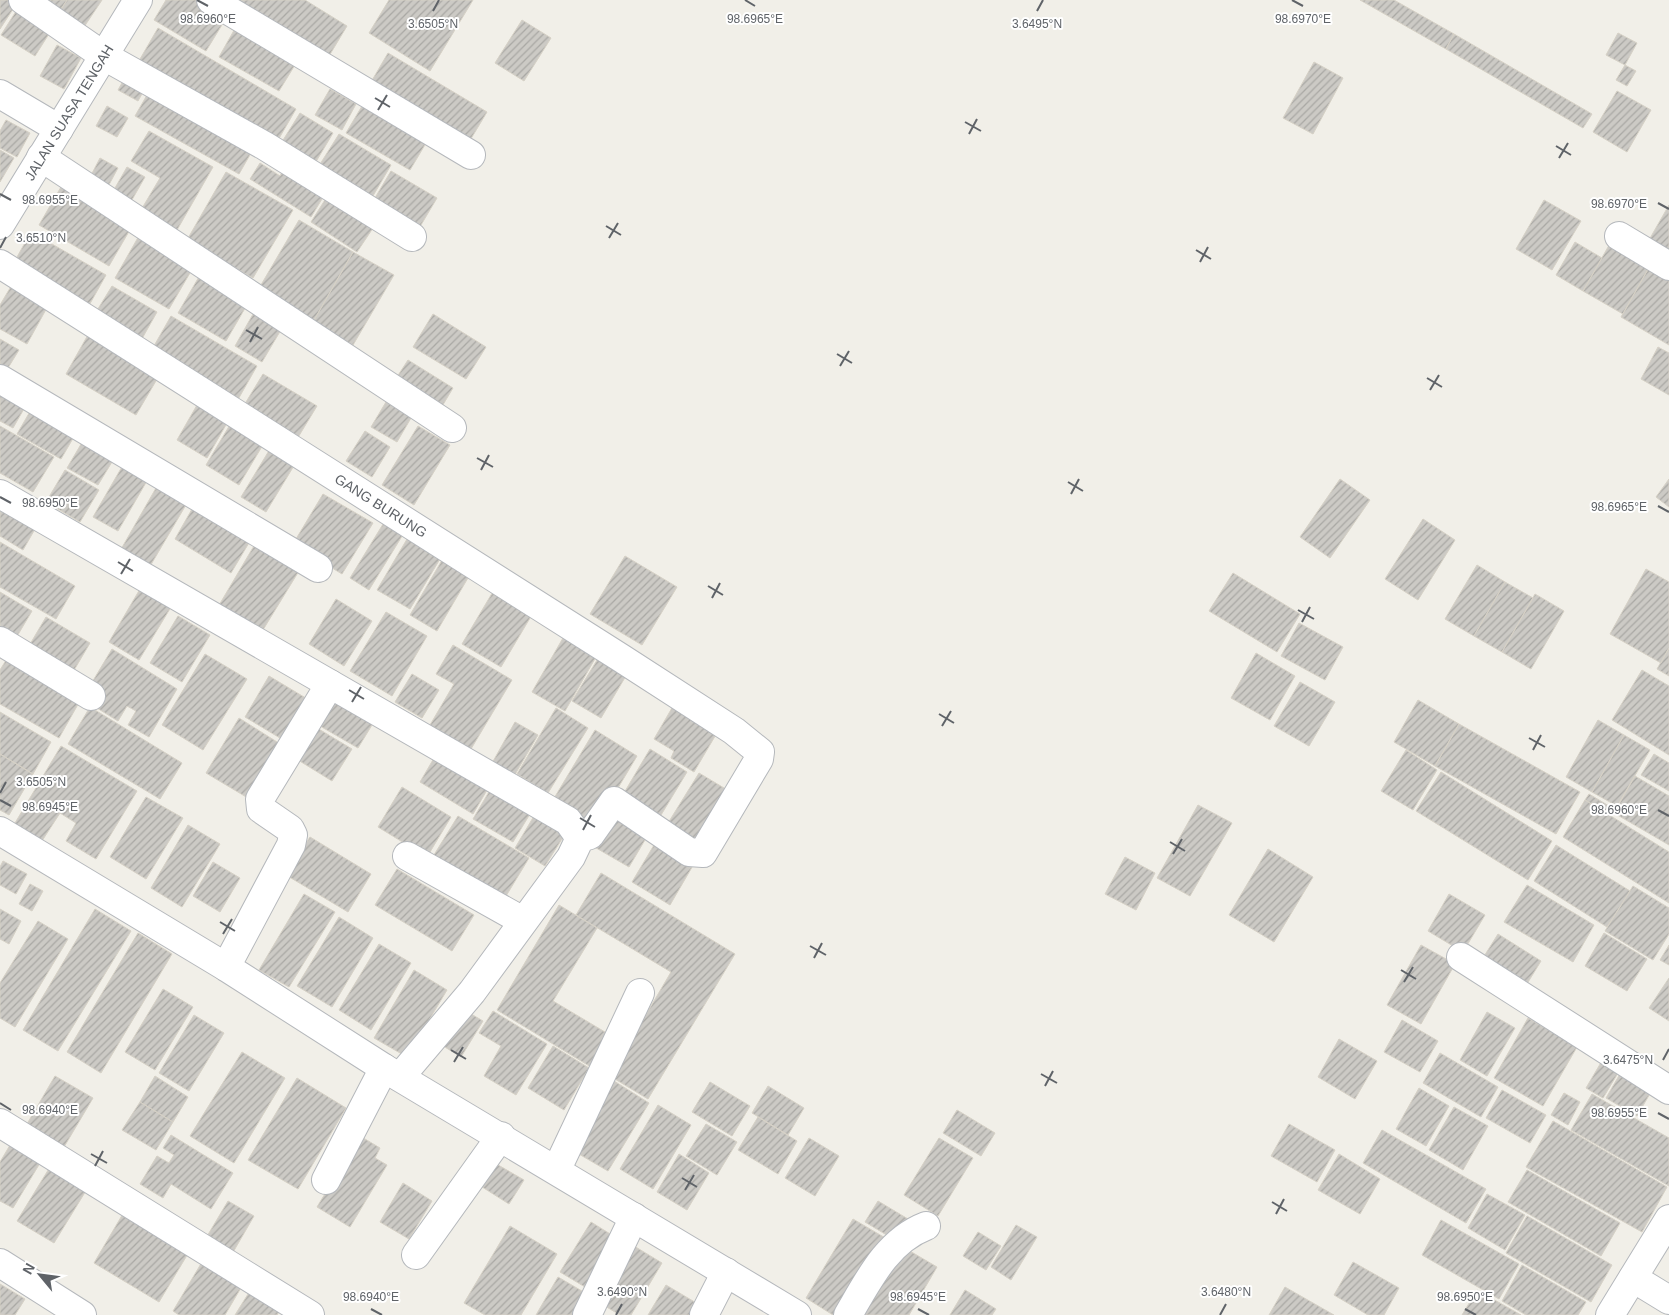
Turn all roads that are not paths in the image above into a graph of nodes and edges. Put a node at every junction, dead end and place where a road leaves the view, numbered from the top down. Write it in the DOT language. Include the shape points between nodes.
graph roads {
  1 [pos="23,0"];
  2 [pos="138,0"];
  3 [pos="211,0"];
  4 [pos="104,56"];
  5 [pos="0,94"];
  6 [pos="59,129"];
  7 [pos="471,155"];
  8 [pos="41,157"];
  9 [pos="3,213"];
  10 [pos="1619,236"];
  11 [pos="412,237"];
  12 [pos="0,264"];
  13 [pos="1669,266"];
  14 [pos="0,379"];
  15 [pos="452,428"];
  16 [pos="0,494"];
  17 [pos="318,568"];
  18 [pos="0,641"];
  19 [pos="330,684"];
  20 [pos="91,696"];
  21 [pos="580,838"];
  22 [pos="3,839"];
  23 [pos="407,856"];
  24 [pos="523,921"];
  25 [pos="1462,957"];
  26 [pos="226,967"];
  27 [pos="640,993"];
  28 [pos="392,1072"];
  29 [pos="1669,1090"];
  30 [pos="0,1123"];
  31 [pos="501,1136"];
  32 [pos="557,1170"];
  33 [pos="326,1180"];
  34 [pos="634,1217"];
  35 [pos="1669,1218"];
  36 [pos="926,1226"];
  37 [pos="416,1255"];
  38 [pos="0,1263"];
  39 [pos="726,1272"];
  40 [pos="1633,1278"];
  41 [pos="1669,1300"];
  42 [pos="82,1315"];
  43 [pos="310,1315"];
  44 [pos="587,1315"];
  45 [pos="704,1315"];
  46 [pos="797,1315"];
  47 [pos="848,1315"];
  48 [pos="1610,1315"];
  1 -- 4 [label="street"];
  2 -- 4 [label="street, JALAN SUASA TENGAH"];
  3 -- 7 [label="street"];
  4 -- 6 [label="street, JALAN SUASA TENGAH"];
  4 -- 11 [label="street" via="265,146"];
  5 -- 6 [label="street"];
  6 -- 8 [label="street, JALAN SUASA TENGAH"];
  8 -- 9 [label="street, JALAN SUASA TENGAH"];
  8 -- 15 [label="street"];
  10 -- 13 [label="street"];
  12 -- 21 [label="street, GANG BURUNG" via="621,658 734,731 760,752 759,759 703,853 688,852 614,801 590,835"];
  14 -- 17 [label="street"];
  16 -- 19 [label="street"];
  18 -- 20 [label="street"];
  19 -- 21 [label="street" via="568,821"];
  19 -- 26 [label="street" via="260,799 261,809 290,829 293,836"];
  21 -- 24 [label="street" via="570,857"];
  22 -- 26 [label="street"];
  23 -- 24 [label="street"];
  24 -- 28 [label="street" via="472,992"];
  25 -- 29 [label="street"];
  26 -- 28 [label="street"];
  27 -- 32 [label="street"];
  28 -- 31 [label="street"];
  28 -- 33 [label="street"];
  30 -- 43 [label="street"];
  31 -- 32 [label="street"];
  31 -- 37 [label="street"];
  32 -- 34 [label="street"];
  34 -- 39 [label="street"];
  34 -- 44 [label="street"];
  35 -- 40 [label="street"];
  36 -- 47 [label="street" via="904,1237 887,1255"];
  38 -- 42 [label="street"];
  39 -- 45 [label="street"];
  39 -- 46 [label="street"];
  40 -- 41 [label="street"];
  40 -- 48 [label="street"];
}
